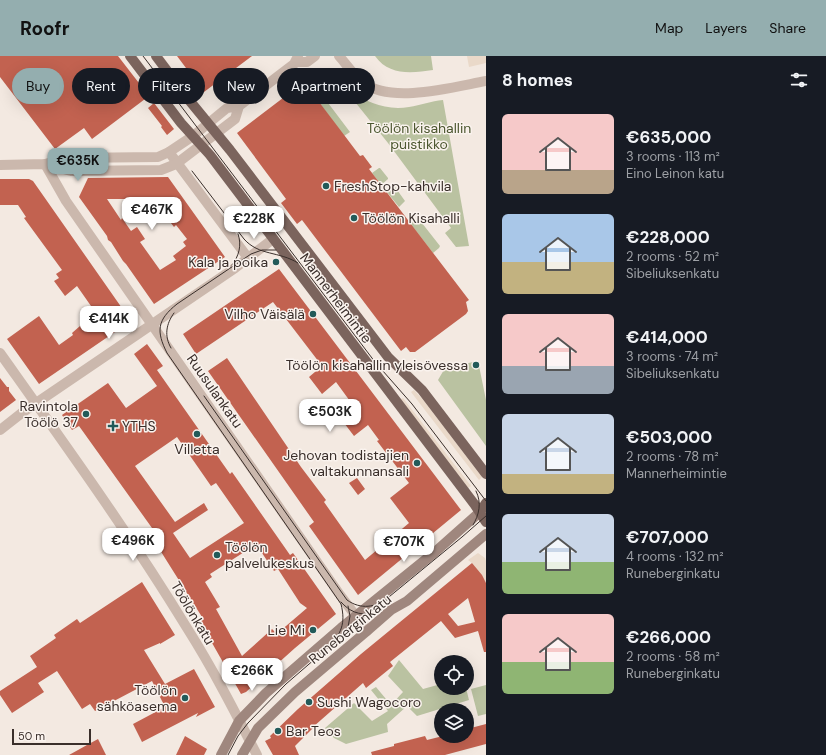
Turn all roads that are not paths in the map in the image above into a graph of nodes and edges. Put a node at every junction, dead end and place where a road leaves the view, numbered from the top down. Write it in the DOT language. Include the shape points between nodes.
graph roads {
  1 [pos="130,56"];
  2 [pos="156,56"];
  3 [pos="315,56"];
  4 [pos="339,56"];
  5 [pos="297,59"];
  6 [pos="486,81"];
  7 [pos="239,106"];
  8 [pos="208,123"];
  9 [pos="216,133"];
  10 [pos="193,136"];
  11 [pos="201,145"];
  12 [pos="169,152"];
  13 [pos="177,162"];
  14 [pos="45,164"];
  15 [pos="0,165"];
  16 [pos="273,240"];
  17 [pos="248,258"];
  18 [pos="152,324"];
  19 [pos="0,353"];
  20 [pos="36,404"];
  21 [pos="0,430"];
  22 [pos="486,474"];
  23 [pos="486,504"];
  24 [pos="480,512"];
  25 [pos="486,522"];
  26 [pos="486,534"];
  27 [pos="355,616"];
  28 [pos="367,631"];
  29 [pos="239,721"];
  30 [pos="249,741"];
  31 [pos="221,755"];
  32 [pos="242,755"];
  33 [pos="257,755"];
  1 -- 10 [label="main road, Mannerheimintie"];
  2 -- 8 [label="main road, Mannerheimintie"];
  3 -- 5 [label="street" via="307,62"];
  4 -- 6 [label="street" via="364,84 388,93 400,94"];
  5 -- 7 [label="street"];
  7 -- 8 [label="street" via="227,108"];
  7 -- 9 [label="street" via="235,119"];
  8 -- 9 [label="main road, Mannerheimintie"];
  8 -- 10 [label="street"];
  9 -- 11 [label="street"];
  9 -- 22 [label="main road, Mannerheimintie" via="388,357 422,390"];
  10 -- 11 [label="main road, Mannerheimintie"];
  10 -- 12 [label="street"];
  11 -- 13 [label="street"];
  11 -- 16 [label="main road, Mannerheimintie"];
  12 -- 13 [label="street"];
  12 -- 14 [label="street" via="158,157 67,158"];
  13 -- 14 [label="street" via="161,170 71,171"];
  13 -- 17 [label="street"];
  14 -- 15 [label="street"];
  14 -- 18 [label="street, Ruusulankatu" via="66,201"];
  16 -- 17 [label="street"];
  16 -- 24 [label="main road, Mannerheimintie"];
  17 -- 18 [label="street"];
  18 -- 20 [label="street"];
  18 -- 27 [label="street, Ruusulankatu"];
  19 -- 20 [label="street, Töölönkatu"];
  20 -- 21 [label="street"];
  20 -- 29 [label="street, Töölönkatu" via="132,540 188,629"];
  23 -- 24 [label="main road"];
  24 -- 25 [label="main road, Mannerheimintie"];
  24 -- 27 [label="main road, Runeberginkatu" via="431,556"];
  26 -- 28 [label="main road, Runeberginkatu" via="407,601 391,610"];
  27 -- 28 [label="street, Ruusulankatu"];
  27 -- 29 [label="main road, Runeberginkatu" via="266,693"];
  28 -- 30 [label="main road, Runeberginkatu" via="295,692 261,724"];
  29 -- 30 [label="street, Töölönkatu"];
  29 -- 31 [label="main road, Runeberginkatu"];
  30 -- 32 [label="main road, Runeberginkatu"];
  30 -- 33 [label="street, Töölönkatu"];
}
